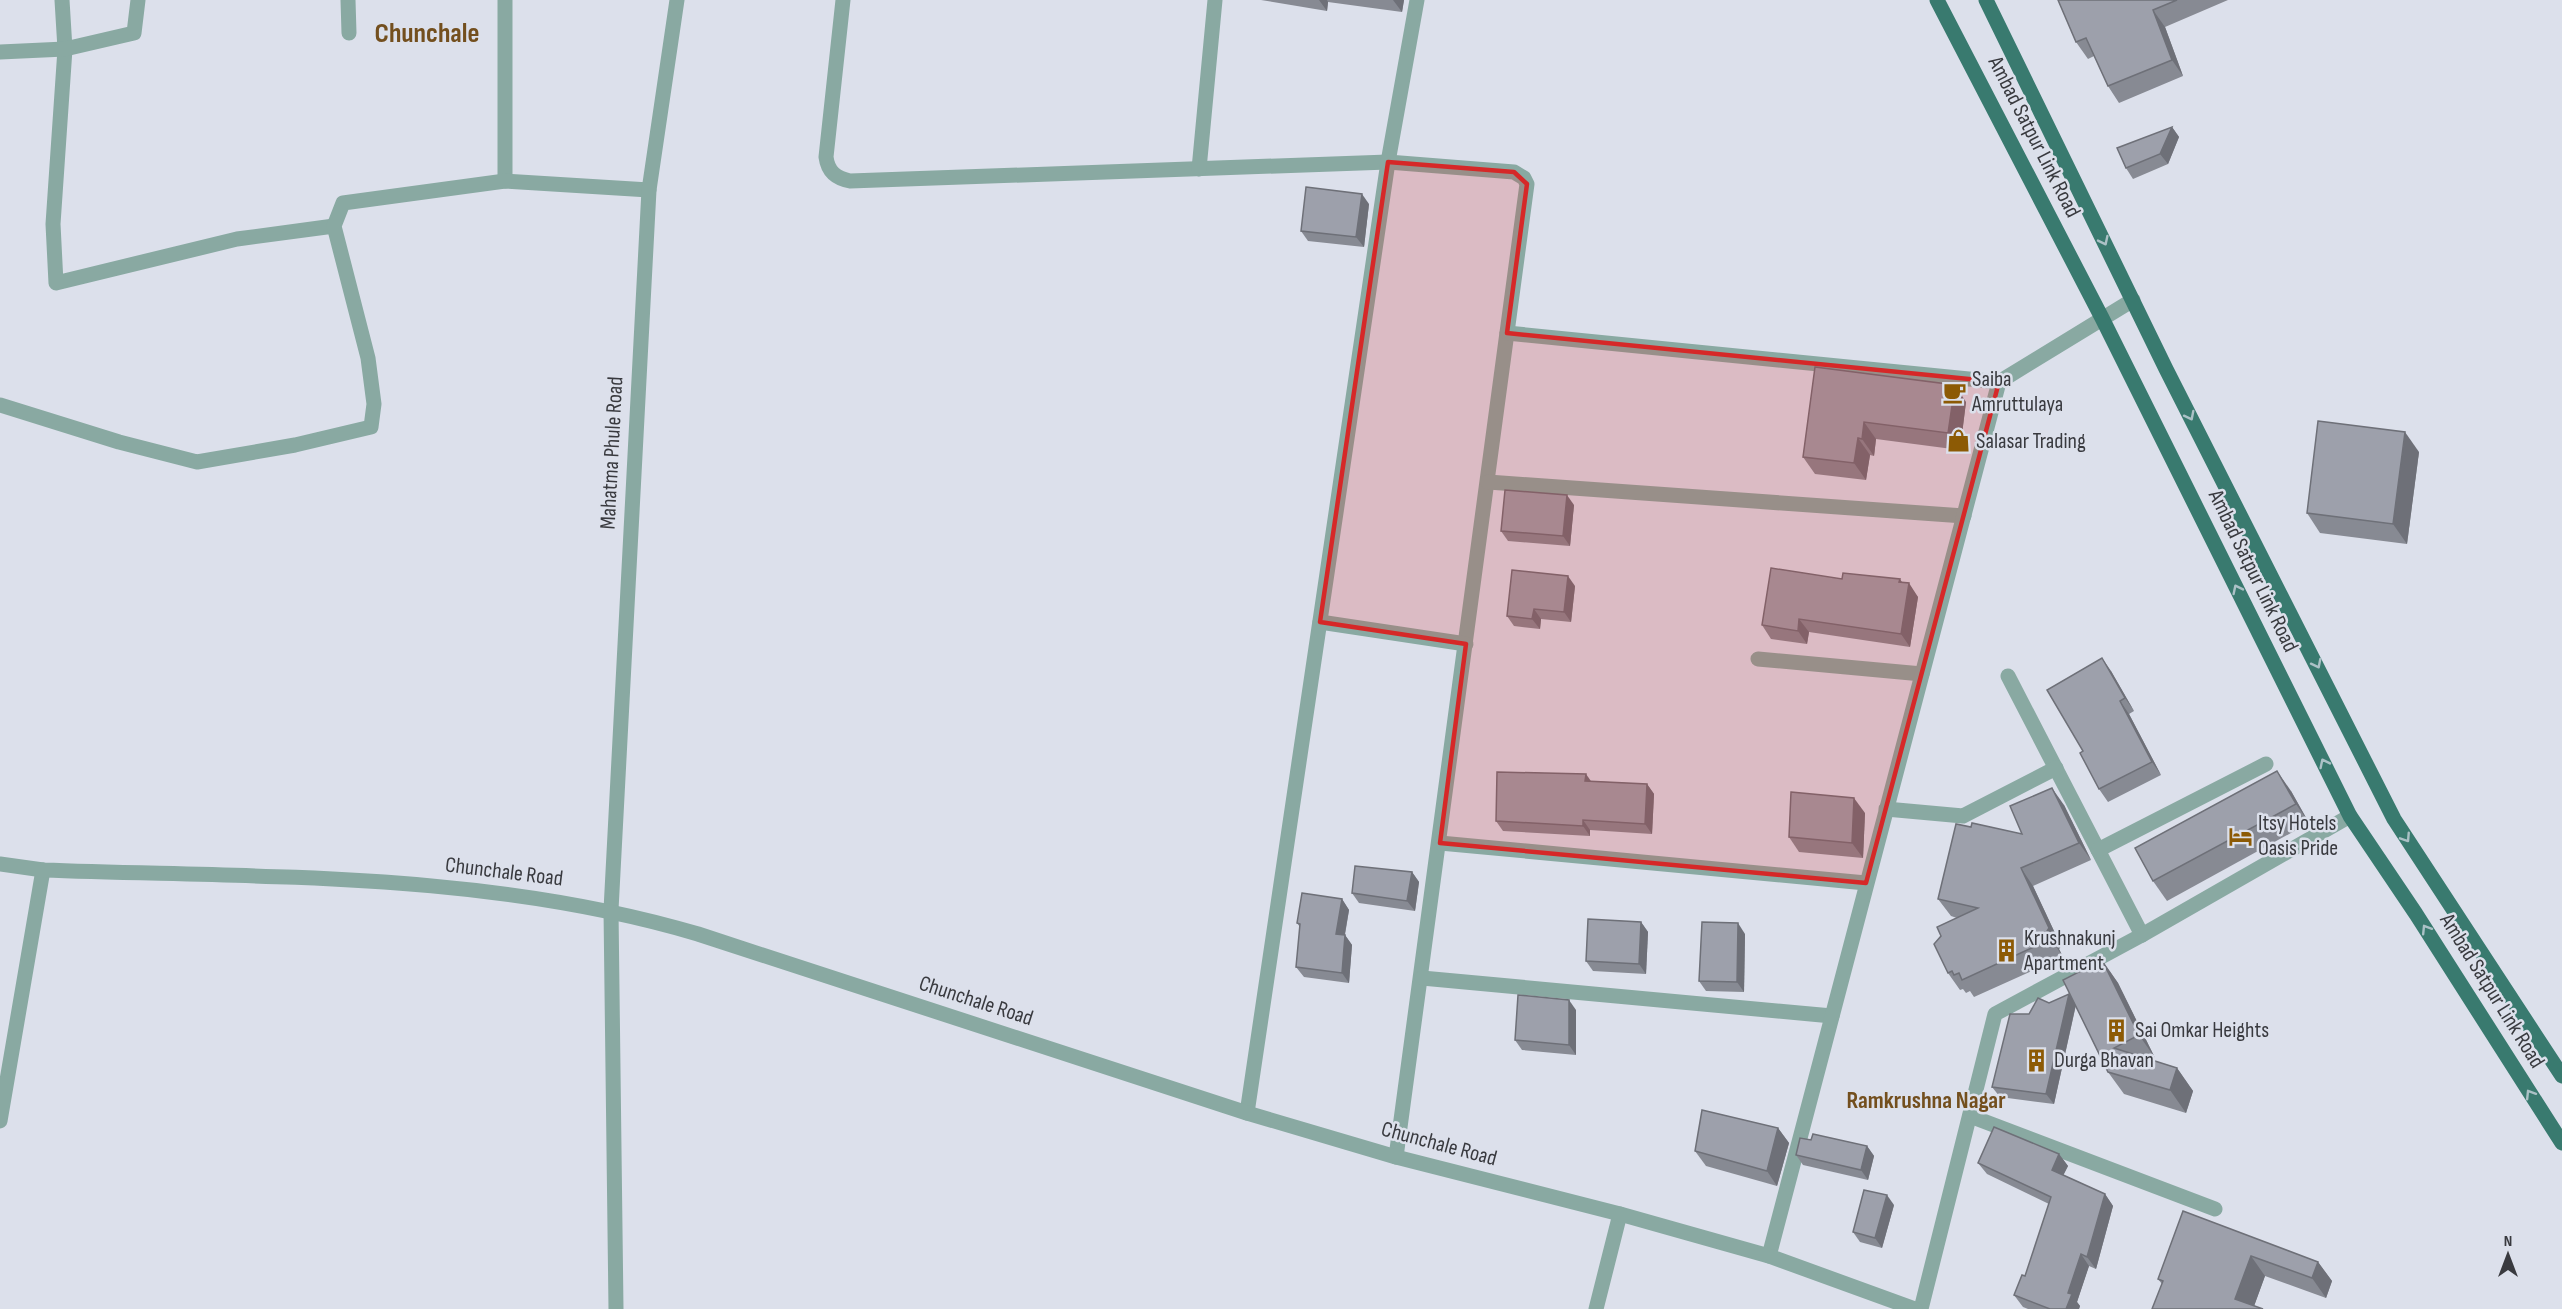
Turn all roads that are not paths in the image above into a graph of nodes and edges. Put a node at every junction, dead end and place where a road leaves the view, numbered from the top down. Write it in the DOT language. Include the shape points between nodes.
graph roads {
  1 [pos="62,0"];
  2 [pos="138,0"];
  3 [pos="348,0"];
  4 [pos="506,0"];
  5 [pos="677,0"];
  6 [pos="843,0"];
  7 [pos="1215,0"];
  8 [pos="1417,0"];
  9 [pos="1937,0"];
  10 [pos="1986,0"];
  11 [pos="349,33"];
  12 [pos="66,49"];
  13 [pos="0,52"];
  14 [pos="1388,162"];
  15 [pos="1199,169"];
  16 [pos="505,182"];
  17 [pos="649,190"];
  18 [pos="334,226"];
  19 [pos="2133,300"];
  20 [pos="2102,318"];
  21 [pos="1507,333"];
  22 [pos="1999,382"];
  23 [pos="0,405"];
  24 [pos="1488,482"];
  25 [pos="1964,516"];
  26 [pos="1320,622"];
  27 [pos="1466,644"];
  28 [pos="1758,659"];
  29 [pos="1922,674"];
  30 [pos="2008,676"];
  31 [pos="2266,764"];
  32 [pos="2056,768"];
  33 [pos="1886,809"];
  34 [pos="2350,816"];
  35 [pos="1440,843"];
  36 [pos="2098,850"];
  37 [pos="0,864"];
  38 [pos="43,870"];
  39 [pos="1866,883"];
  40 [pos="611,910"];
  41 [pos="2142,935"];
  42 [pos="1422,978"];
  43 [pos="1832,1016"];
  44 [pos="2562,1076"];
  45 [pos="1247,1113"];
  46 [pos="1970,1116"];
  47 [pos="0,1121"];
  48 [pos="2562,1143"];
  49 [pos="1396,1157"];
  50 [pos="2215,1209"];
  51 [pos="1620,1214"];
  52 [pos="1769,1256"];
  53 [pos="616,1309"];
  54 [pos="1596,1309"];
  55 [pos="1915,1309"];
  56 [pos="1921,1309"];
  1 -- 12 [label="street"];
  2 -- 12 [label="street" via="134,33"];
  3 -- 11 [label="street"];
  4 -- 16 [label="street"];
  5 -- 17 [label="street, Mahatma Phule Road"];
  6 -- 15 [label="street" via="826,157 827,165 839,179"];
  7 -- 15 [label="street"];
  8 -- 14 [label="street"];
  9 -- 20 [label="main road, Ambad Satpur Link Road"];
  10 -- 19 [label="main road, Ambad Satpur Link Road, one-way"];
  12 -- 13 [label="street"];
  12 -- 18 [label="street" via="53,224 56,283 237,239"];
  14 -- 15 [label="street"];
  14 -- 21 [label="street" via="1514,172 1524,178 1527,184"];
  14 -- 26 [label="street"];
  16 -- 17 [label="street"];
  16 -- 18 [label="street" via="343,203"];
  17 -- 40 [label="street, Mahatma Phule Road"];
  18 -- 23 [label="street" via="368,358 374,404 371,427 197,462"];
  19 -- 20 [label="street"];
  19 -- 44 [label="main road, Ambad Satpur Link Road, one-way" via="2394,819"];
  20 -- 22 [label="street"];
  34 -- 20 [label="main road, Ambad Satpur Link Road, one-way"];
  21 -- 22 [label="street"];
  21 -- 24 [label="street"];
  22 -- 25 [label="street"];
  24 -- 25 [label="street"];
  24 -- 27 [label="street"];
  25 -- 29 [label="street"];
  26 -- 27 [label="street"];
  26 -- 45 [label="street"];
  27 -- 35 [label="street"];
  28 -- 29 [label="street"];
  29 -- 33 [label="street"];
  30 -- 32 [label="street"];
  31 -- 36 [label="street"];
  32 -- 33 [label="street" via="1964,816"];
  32 -- 36 [label="street"];
  33 -- 39 [label="street"];
  34 -- 41 [label="street"];
  48 -- 34 [label="main road, Ambad Satpur Link Road, one-way"];
  35 -- 39 [label="street"];
  35 -- 42 [label="street"];
  36 -- 41 [label="street"];
  37 -- 38 [label="street, Chunchale Road"];
  38 -- 40 [label="street, Chunchale Road" via="406,883 525,895"];
  38 -- 47 [label="street"];
  39 -- 43 [label="street"];
  40 -- 45 [label="street, Chunchale Road" via="709,938"];
  40 -- 53 [label="street, Mahatma Phule Road"];
  41 -- 46 [label="street" via="1995,1014"];
  42 -- 43 [label="street"];
  42 -- 49 [label="street"];
  43 -- 52 [label="street"];
  45 -- 49 [label="street, Chunchale Road"];
  46 -- 50 [label="street"];
  46 -- 56 [label="street"];
  49 -- 51 [label="street, Chunchale Road"];
  51 -- 52 [label="street, Chunchale Road"];
  51 -- 54 [label="street"];
  52 -- 55 [label="street, Chunchale Road"];
}
